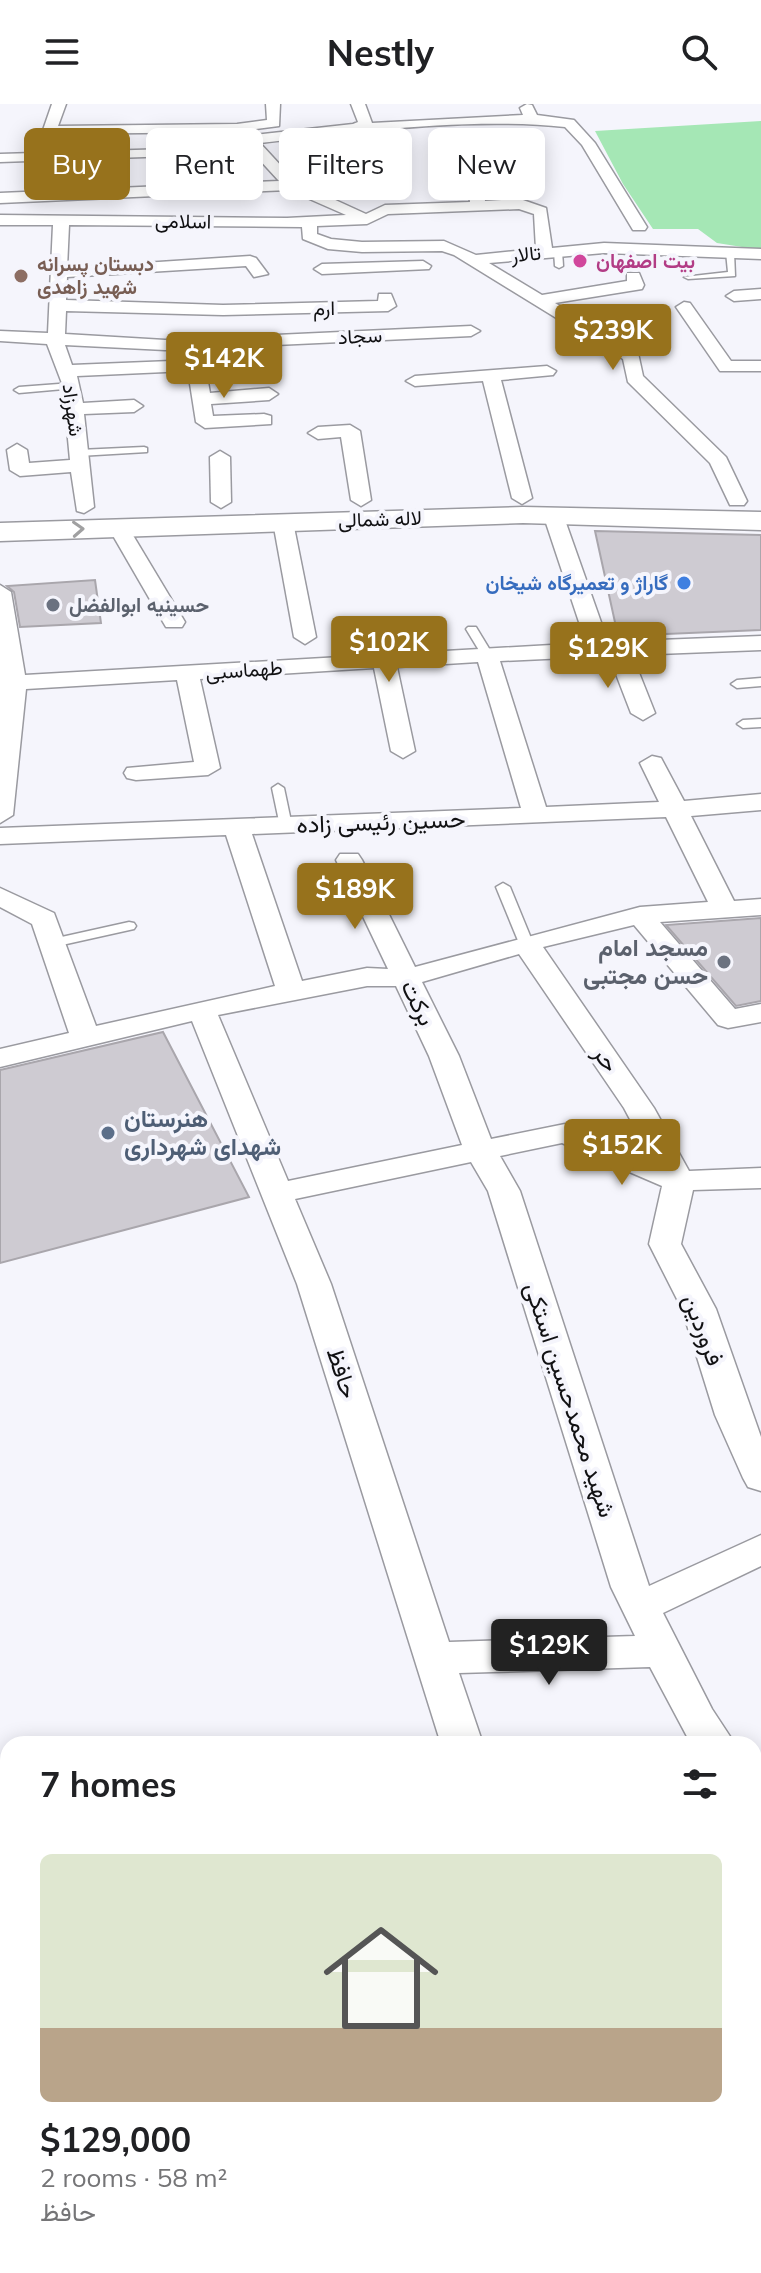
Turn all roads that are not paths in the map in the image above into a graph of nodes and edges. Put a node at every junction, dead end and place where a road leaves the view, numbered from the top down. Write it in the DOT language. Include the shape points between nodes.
graph roads {
  1 [pos="59,104"];
  2 [pos="273,104"];
  3 [pos="358,104"];
  4 [pos="361,125"];
  5 [pos="238,128"];
  6 [pos="263,138"];
  7 [pos="263,152"];
  8 [pos="24,157"];
  9 [pos="0,158"];
  10 [pos="274,163"];
  11 [pos="263,164"];
  12 [pos="279,169"];
  13 [pos="279,186"];
  14 [pos="0,198"];
  15 [pos="325,200"];
  16 [pos="477,200"];
  17 [pos="478,206"];
  18 [pos="61,219"];
  19 [pos="367,219"];
  20 [pos="0,220"];
  21 [pos="217,221"];
  22 [pos="310,222"];
  23 [pos="639,227"];
  24 [pos="263,246"];
  25 [pos="730,252"];
  26 [pos="761,254"];
  27 [pos="554,256"];
  28 [pos="474,259"];
  29 [pos="322,269"];
  30 [pos="59,273"];
  31 [pos="260,274"];
  32 [pos="633,276"];
  33 [pos="688,277"];
  34 [pos="761,294"];
  35 [pos="734,296"];
  36 [pos="385,298"];
  37 [pos="540,300"];
  38 [pos="58,305"];
  39 [pos="684,307"];
  40 [pos="166,309"];
  41 [pos="471,331"];
  42 [pos="0,336"];
  43 [pos="56,342"];
  44 [pos="165,345"];
  45 [pos="761,366"];
  46 [pos="547,371"];
  47 [pos="491,376"];
  48 [pos="415,381"];
  49 [pos="133,383"];
  50 [pos="71,391"];
  51 [pos="269,394"];
  52 [pos="20,396"];
  53 [pos="202,399"];
  54 [pos="134,406"];
  55 [pos="264,420"];
  56 [pos="318,433"];
  57 [pos="17,450"];
  58 [pos="144,450"];
  59 [pos="220,457"];
  60 [pos="79,459"];
  61 [pos="522,498"];
  62 [pos="361,500"];
  63 [pos="749,501"];
  64 [pos="221,502"];
  65 [pos="84,507"];
  66 [pos="0,511"];
  67 [pos="169,514"];
  68 [pos="761,521"];
  69 [pos="283,522"];
  70 [pos="556,523"];
  71 [pos="118,527"];
  72 [pos="0,532"];
  73 [pos="0,592"];
  74 [pos="174,622"];
  75 [pos="472,629"];
  76 [pos="305,637"];
  77 [pos="761,643"];
  78 [pos="608,649"];
  79 [pos="487,655"];
  80 [pos="384,661"];
  81 [pos="187,673"];
  82 [pos="761,682"];
  83 [pos="7,684"];
  84 [pos="737,684"];
  85 [pos="643,713"];
  86 [pos="761,723"];
  87 [pos="743,724"];
  88 [pos="403,751"];
  89 [pos="652,763"];
  90 [pos="136,773"];
  91 [pos="278,788"];
  92 [pos="761,802"];
  93 [pos="676,809"];
  94 [pos="0,815"];
  95 [pos="536,815"];
  96 [pos="286,826"];
  97 [pos="237,828"];
  98 [pos="0,836"];
  99 [pos="349,860"];
  100 [pos="503,887"];
  101 [pos="0,896"];
  102 [pos="761,907"];
  103 [pos="725,910"];
  104 [pos="640,915"];
  105 [pos="129,926"];
  106 [pos="53,943"];
  107 [pos="526,943"];
  108 [pos="406,978"];
  109 [pos="291,991"];
  110 [pos="202,1010"];
  111 [pos="761,1013"];
  112 [pos="85,1037"];
  113 [pos="0,1058"];
  114 [pos="479,1148"];
  115 [pos="761,1178"];
  116 [pos="679,1181"];
  117 [pos="277,1193"];
  118 [pos="761,1478"];
  119 [pos="761,1549"];
  120 [pos="640,1607"];
  121 [pos="662,1651"];
  122 [pos="434,1658"];
  123 [pos="459,1736"];
  124 [pos="708,1736"];
  1 -- 5 [label="street" via="50,130 214,122"];
  2 -- 5 [label="street" via="274,123"];
  3 -- 4 [label="street"];
  4 -- 6 [label="street"];
  4 -- 23 [label="street" via="529,114 569,123 588,143"];
  7 -- 10 [label="street"];
  8 -- 9 [label="street"];
  10 -- 11 [label="street"];
  10 -- 12 [label="street"];
  13 -- 14 [label="street"];
  15 -- 19 [label="street"];
  16 -- 17 [label="street"];
  17 -- 19 [label="street, اسلامی" via="385,210"];
  17 -- 27 [label="street, اسلامی" via="520,204 541,211"];
  18 -- 20 [label="street, اسلامی"];
  18 -- 21 [label="street, اسلامی"];
  18 -- 30 [label="street, شهرزاد"];
  19 -- 22 [label="street, اسلامی"];
  21 -- 22 [label="street, اسلامی"];
  21 -- 24 [label="street" via="220,244"];
  22 -- 28 [label="street, تالار" via="309,236 328,244 444,246"];
  25 -- 26 [label="street, تالار"];
  25 -- 27 [label="street, تالار" via="604,248"];
  25 -- 33 [label="lane" via="732,274"];
  27 -- 28 [label="street, تالار"];
  28 -- 29 [label="street"];
  28 -- 37 [label="street"];
  30 -- 31 [label="street" via="250,261"];
  30 -- 38 [label="street, شهرزاد"];
  32 -- 37 [label="street" via="636,285"];
  34 -- 35 [label="street"];
  36 -- 40 [label="street, ارم" via="388,306"];
  37 -- 63 [label="street" via="632,357 634,378 685,424"];
  38 -- 40 [label="street, ارم"];
  38 -- 43 [label="street, شهرزاد"];
  39 -- 45 [label="street" via="726,367"];
  40 -- 44 [label="street"];
  41 -- 44 [label="street, سجاد"];
  42 -- 43 [label="street, سجاد"];
  43 -- 44 [label="street, سجاد"];
  43 -- 50 [label="street, شهرزاد"];
  46 -- 47 [label="street"];
  47 -- 48 [label="street"];
  47 -- 61 [label="street"];
  49 -- 50 [label="street"];
  50 -- 52 [label="lane"];
  50 -- 53 [label="street" via="204,364"];
  50 -- 54 [label="street"];
  50 -- 60 [label="street, شهرزاد"];
  51 -- 53 [label="street"];
  53 -- 55 [label="street" via="205,422"];
  56 -- 62 [label="street" via="350,431"];
  57 -- 60 [label="street" via="20,470"];
  58 -- 60 [label="lane"];
  59 -- 64 [label="street"];
  60 -- 65 [label="street, شهرزاد"];
  61 -- 62 [label="main road, لاله شمالی"];
  61 -- 63 [label="main road, لاله شمالی"];
  62 -- 64 [label="main road, لاله شمالی"];
  64 -- 67 [label="main road, لاله شمالی"];
  65 -- 66 [label="main road, لاله شمالی"];
  65 -- 67 [label="main road, لاله شمالی"];
  67 -- 69 [label="main road, لاله شمالی"];
  67 -- 71 [label="main road, لاله شمالی"];
  68 -- 69 [label="main road, لاله شمالی" via="523,515"];
  69 -- 76 [label="street"];
  70 -- 78 [label="street"];
  72 -- 71 [label="main road, لاله شمالی, one-way"];
  71 -- 74 [label="street"];
  73 -- 83 [label="street"];
  75 -- 79 [label="lane"];
  77 -- 78 [label="street, طهماسبی"];
  78 -- 79 [label="street, طهماسبی"];
  78 -- 85 [label="street"];
  79 -- 80 [label="street, طهماسبی"];
  79 -- 95 [label="street"];
  80 -- 81 [label="street, طهماسبی"];
  80 -- 88 [label="street"];
  81 -- 83 [label="street, طهماسبی"];
  81 -- 90 [label="street" via="208,768"];
  82 -- 84 [label="lane"];
  83 -- 94 [label="street"];
  86 -- 87 [label="lane"];
  89 -- 93 [label="street"];
  91 -- 96 [label="lane"];
  92 -- 93 [label="street, حسین رئیسی زاده"];
  93 -- 95 [label="street, حسین رئیسی زاده"];
  93 -- 103 [label="street"];
  95 -- 96 [label="street, حسین رئیسی زاده"];
  96 -- 97 [label="street, حسین رئیسی زاده"];
  97 -- 98 [label="street, حسین رئیسی زاده"];
  97 -- 109 [label="street"];
  99 -- 108 [label="street, برکت"];
  100 -- 107 [label="lane"];
  101 -- 106 [label="street" via="42,916"];
  102 -- 103 [label="street"];
  103 -- 104 [label="street"];
  104 -- 107 [label="street"];
  104 -- 111 [label="street" via="728,1019"];
  105 -- 106 [label="lane"];
  106 -- 112 [label="street"];
  107 -- 108 [label="street"];
  107 -- 116 [label="street, حر" via="639,1108"];
  108 -- 109 [label="street" via="367,977"];
  108 -- 114 [label="street, برکت" via="444,1056"];
  109 -- 110 [label="street"];
  110 -- 112 [label="street"];
  110 -- 117 [label="street, حافظ"];
  112 -- 113 [label="street"];
  114 -- 116 [label="street" via="565,1133"];
  114 -- 117 [label="street"];
  114 -- 120 [label="street, شهید محمدحسین استکی" via="504,1191"];
  115 -- 116 [label="street"];
  116 -- 118 [label="street, فروردین" via="665,1244 699,1309 733,1415"];
  117 -- 122 [label="street, حافظ" via="314,1284"];
  119 -- 120 [label="street"];
  120 -- 121 [label="street, شهید محمدحسین استکی"];
  121 -- 122 [label="street"];
  121 -- 124 [label="street, شهید محمدحسین استکی"];
  122 -- 123 [label="street, حافظ"];
}
